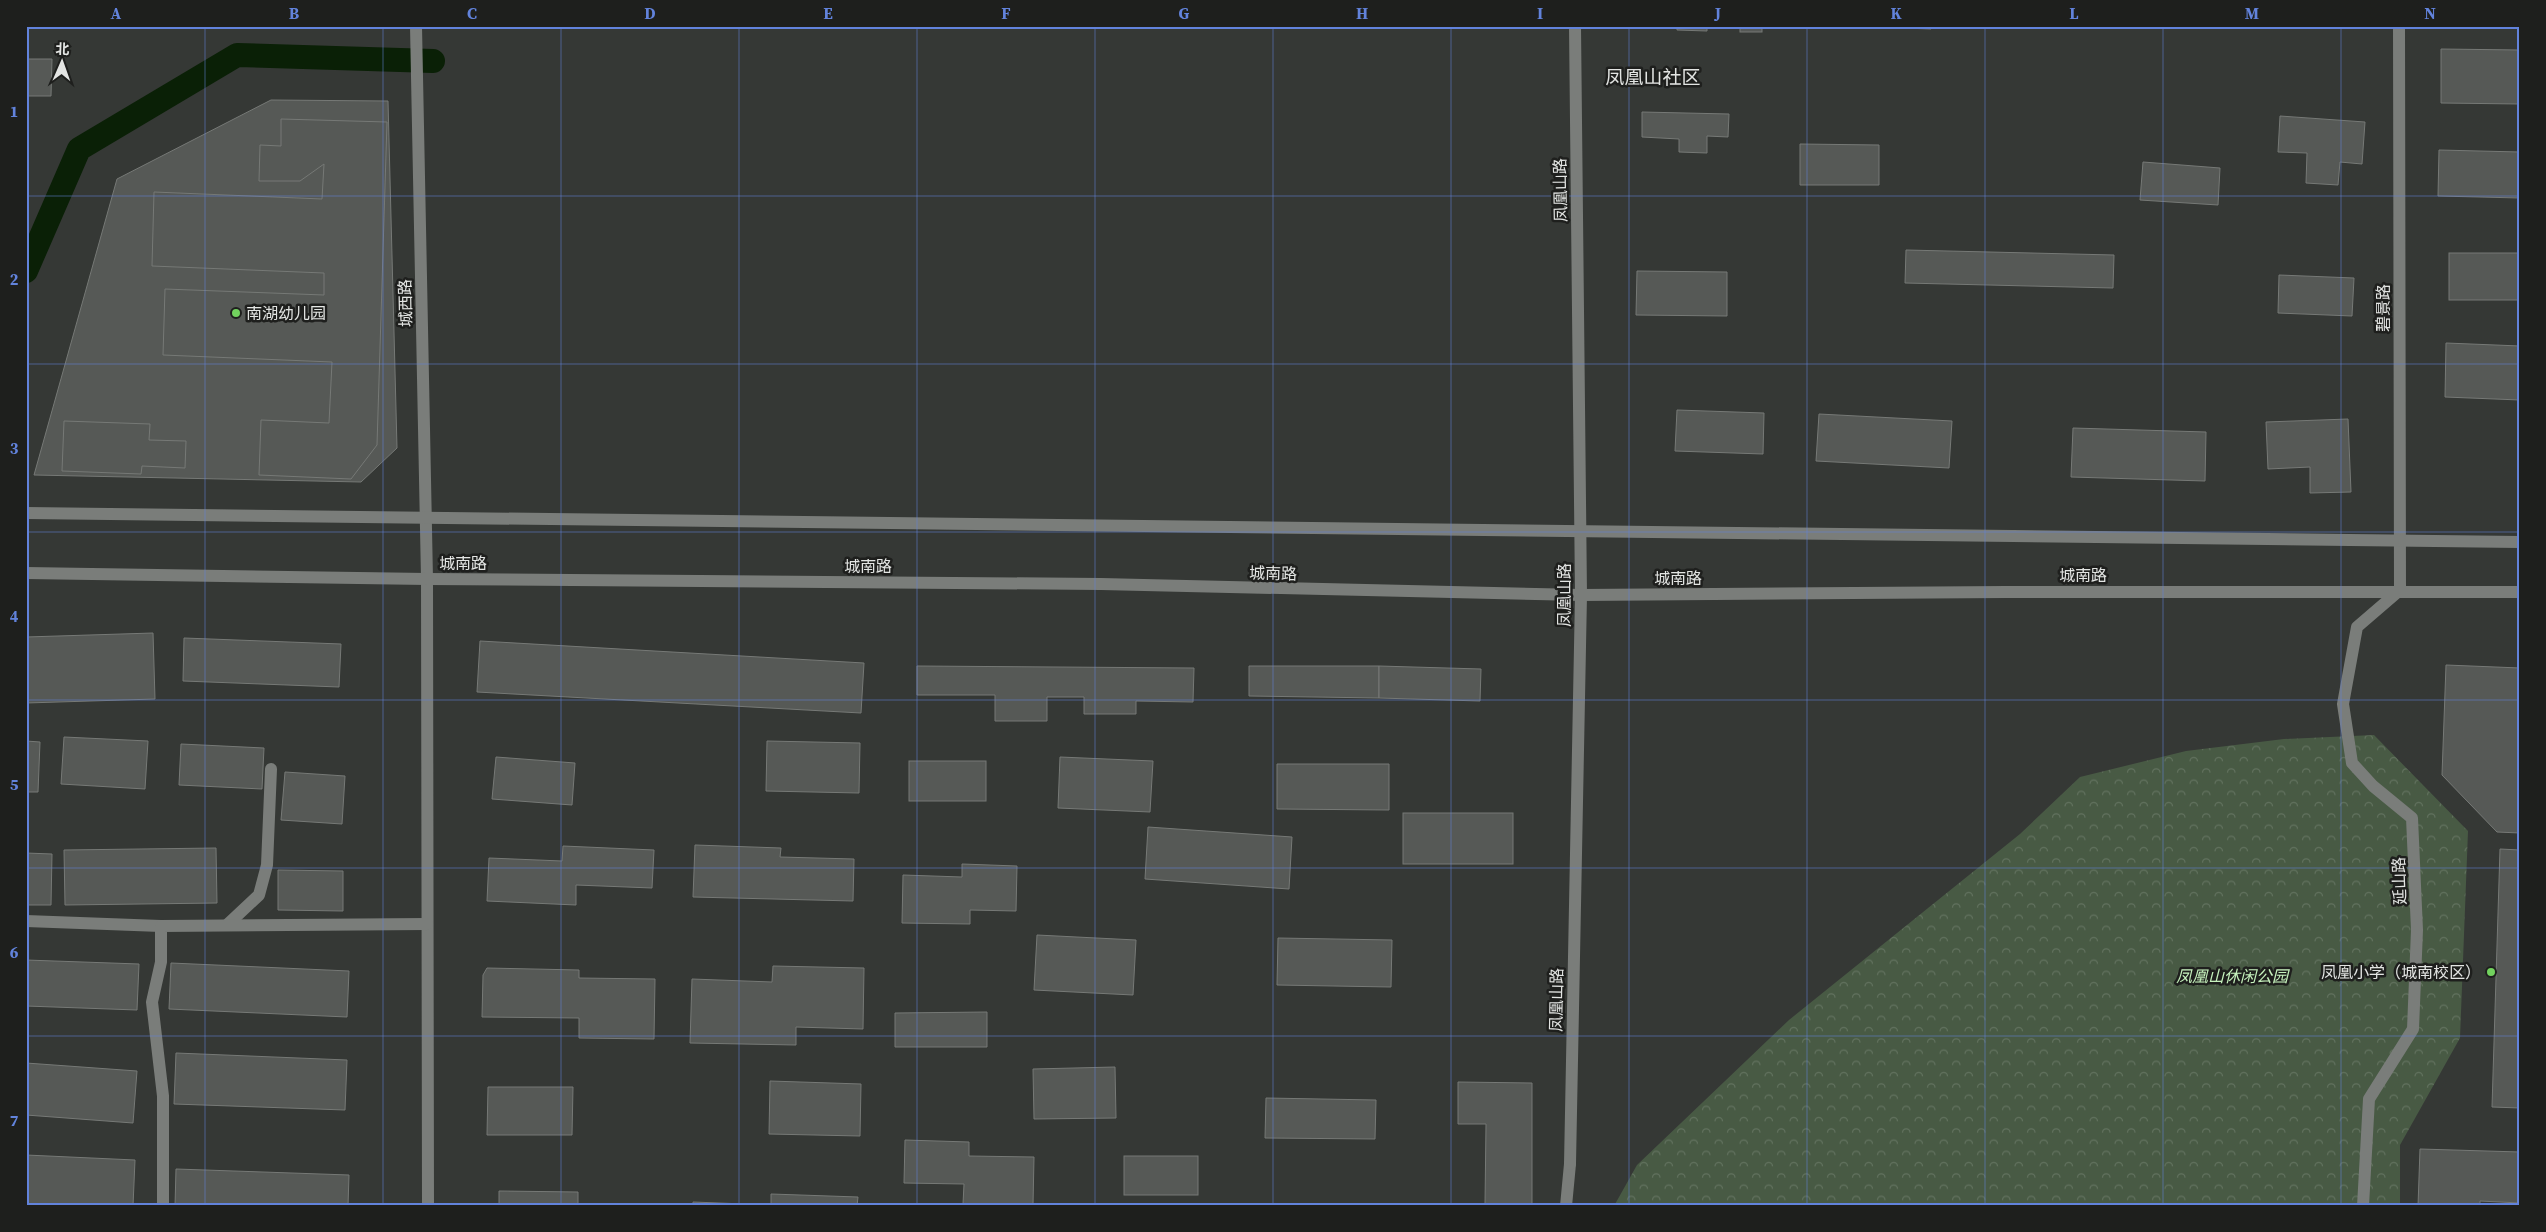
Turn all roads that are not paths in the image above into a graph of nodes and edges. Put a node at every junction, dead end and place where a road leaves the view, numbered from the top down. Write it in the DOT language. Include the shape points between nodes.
graph roads {
  1 [pos="416,26"];
  2 [pos="1574,26"];
  3 [pos="2400,26"];
  4 [pos="26,513"];
  5 [pos="426,519"];
  6 [pos="1581,530"];
  7 [pos="2400,541"];
  8 [pos="2520,542"];
  9 [pos="26,573"];
  10 [pos="427,579"];
  11 [pos="2400,590"];
  12 [pos="2520,592"];
  13 [pos="1581,595"];
  14 [pos="271,768"];
  15 [pos="26,921"];
  16 [pos="427,924"];
  17 [pos="227,925"];
  18 [pos="161,926"];
  19 [pos="163,1206"];
  20 [pos="428,1206"];
  21 [pos="1566,1206"];
  22 [pos="2363,1206"];
  1 -- 5 [label="main road, 城西路"];
  2 -- 6 [label="main road, 凤凰山路"];
  3 -- 7 [label="main road, 碧景路"];
  4 -- 5 [label="main road"];
  5 -- 6 [label="main road"];
  5 -- 10 [label="main road, 城西路"];
  6 -- 7 [label="main road"];
  6 -- 13 [label="main road, 凤凰山路"];
  7 -- 8 [label="main road"];
  7 -- 11 [label="main road, 碧景路"];
  9 -- 10 [label="main road, 城南路"];
  10 -- 13 [label="main road, 城南路" via="1101,584"];
  10 -- 16 [label="main road, 城西路"];
  11 -- 12 [label="main road, 城南路"];
  11 -- 13 [label="main road, 城南路"];
  11 -- 22 [label="main road, 延山路" via="2357,627 2343,704 2352,763 2373,786 2412,818 2417,930 2413,1029 2369,1098"];
  13 -- 21 [label="main road, 凤凰山路" via="1570,1164"];
  14 -- 17 [label="main road" via="267,865 259,895"];
  15 -- 18 [label="main road"];
  16 -- 17 [label="main road"];
  16 -- 20 [label="main road, 城西路"];
  17 -- 18 [label="main road"];
  18 -- 19 [label="main road" via="161,962 152,1002 163,1096"];
}
